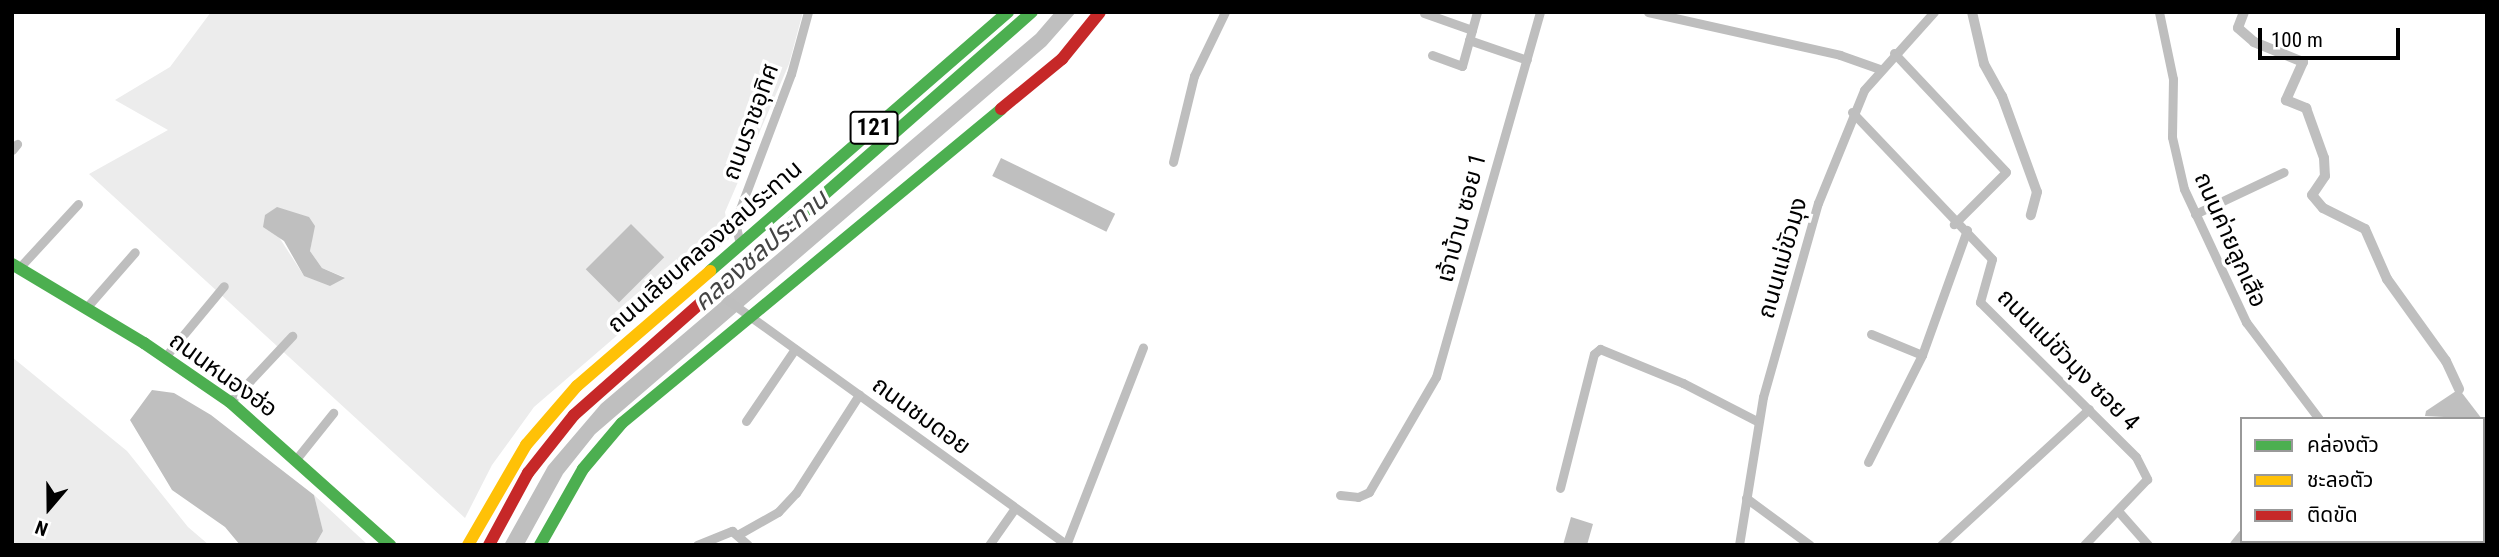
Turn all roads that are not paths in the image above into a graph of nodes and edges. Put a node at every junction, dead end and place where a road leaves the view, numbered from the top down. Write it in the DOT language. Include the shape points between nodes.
graph roads {
  1 [pos="808,12"];
  2 [pos="1007,12"];
  3 [pos="1032,12"];
  4 [pos="1100,12"];
  5 [pos="1225,12"];
  6 [pos="1477,12"];
  7 [pos="1540,12"];
  8 [pos="1648,12"];
  9 [pos="1934,12"];
  10 [pos="2159,12"];
  11 [pos="1424,13"];
  12 [pos="1470,35"];
  13 [pos="1894,53"];
  14 [pos="1432,55"];
  15 [pos="1527,60"];
  16 [pos="1880,69"];
  17 [pos="1852,112"];
  18 [pos="1173,162"];
  19 [pos="2284,172"];
  20 [pos="78,204"];
  21 [pos="2195,214"];
  22 [pos="1954,224"];
  23 [pos="1967,230"];
  24 [pos="740,244"];
  25 [pos="135,252"];
  26 [pos="752,258"];
  27 [pos="16,266"];
  28 [pos="224,286"];
  29 [pos="715,291"];
  30 [pos="86,308"];
  31 [pos="753,318"];
  32 [pos="1871,334"];
  33 [pos="292,336"];
  34 [pos="1143,348"];
  35 [pos="795,349"];
  36 [pos="1922,355"];
  37 [pos="164,357"];
  38 [pos="859,395"];
  39 [pos="230,402"];
  40 [pos="2089,409"];
  41 [pos="333,413"];
  42 [pos="2317,417"];
  43 [pos="746,421"];
  44 [pos="1757,421"];
  45 [pos="297,458"];
  46 [pos="1868,462"];
  47 [pos="1560,488"];
  48 [pos="1340,495"];
  49 [pos="1746,498"];
  50 [pos="1015,508"];
  51 [pos="2119,512"];
  52 [pos="739,534"];
  53 [pos="390,545"];
  54 [pos="468,545"];
  55 [pos="489,545"];
  56 [pos="540,545"];
  57 [pos="697,545"];
  58 [pos="748,545"];
  59 [pos="989,545"];
  60 [pos="1066,545"];
  61 [pos="1739,545"];
  62 [pos="1810,545"];
  63 [pos="1941,545"];
  64 [pos="2084,545"];
  65 [pos="2148,545"];
  1 -- 24 [label="street, ถนนราชอุทิศ" via="791,74 735,222"];
  2 -- 24 [label="main road, ถนนเลียบคลองชลประทาน / 121"];
  3 -- 26 [label="main road, ถนนเลียบคลองชลประทาน / 121"];
  4 -- 31 [label="main road" via="1062,59"];
  5 -- 18 [label="street" via="1194,76"];
  6 -- 12 [label="street"];
  7 -- 15 [label="street, เจ้าบ้าน ซอย 1"];
  8 -- 16 [label="street" via="1828,52"];
  9 -- 13 [label="street, ถนนแม่ขัวมุง"];
  10 -- 21 [label="street, ถนนค่ายลูกเสือ" via="2175,90 2172,137 2177,167"];
  11 -- 12 [label="street"];
  12 -- 14 [label="street" via="1462,66"];
  12 -- 15 [label="street"];
  13 -- 16 [label="street, ถนนแม่ขัวมุง"];
  13 -- 22 [label="street" via="2006,172"];
  15 -- 48 [label="street, เจ้าบ้าน ซอย 1" via="1445,352 1409,429 1369,492 1358,498"];
  16 -- 17 [label="street, ถนนแม่ขัวมุง"];
  17 -- 22 [label="street, ถนนแม่ขัวมุง ซอย 4"];
  17 -- 44 [label="street, ถนนแม่ขัวมุง" via="1809,230"];
  19 -- 21 [label="street"];
  20 -- 27 [label="street"];
  21 -- 42 [label="street, ถนนค่ายลูกเสือ" via="2246,322"];
  22 -- 23 [label="street, ถนนแม่ขัวมุง ซอย 4"];
  23 -- 36 [label="street"];
  23 -- 40 [label="street, ถนนแม่ขัวมุง ซอย 4" via="1992,259 1980,302"];
  24 -- 26 [label="main road"];
  24 -- 54 [label="main road, ถนนเลียบคลองชลประทาน / 121" via="587,377 545,420 509,471"];
  25 -- 30 [label="street"];
  26 -- 29 [label="main road, ถนนเลียบคลองชลประทาน / 121"];
  27 -- 30 [label="main road, ถนนหนองฮ่อ"];
  28 -- 37 [label="street"];
  29 -- 31 [label="street, ถนนชมดอย"];
  29 -- 55 [label="main road, ถนนเลียบคลองชลประทาน / 121" via="560,430 528,474"];
  30 -- 37 [label="main road, ถนนหนองฮ่อ"];
  31 -- 35 [label="street, ถนนชมดอย"];
  31 -- 56 [label="main road" via="608,436 576,480"];
  32 -- 36 [label="street"];
  33 -- 39 [label="street"];
  34 -- 60 [label="street"];
  35 -- 38 [label="street, ถนนชมดอย"];
  35 -- 43 [label="street"];
  36 -- 46 [label="street"];
  37 -- 39 [label="main road, ถนนหนองฮ่อ"];
  38 -- 50 [label="street, ถนนชมดอย"];
  38 -- 52 [label="street" via="796,493 778,512"];
  39 -- 45 [label="main road, ถนนหนองฮ่อ"];
  40 -- 51 [label="street, ถนนแม่ขัวมุง ซอย 4" via="2136,457 2147,479"];
  40 -- 63 [label="street"];
  41 -- 45 [label="street"];
  44 -- 47 [label="street" via="1683,383 1600,349 1594,354"];
  44 -- 49 [label="street, ถนนแม่ขัวมุง"];
  45 -- 53 [label="main road, ถนนหนองฮ่อ"];
  49 -- 61 [label="street, ถนนแม่ขัวมุง"];
  49 -- 62 [label="street"];
  50 -- 59 [label="street"];
  50 -- 60 [label="street, ถนนชมดอย"];
  51 -- 64 [label="street"];
  51 -- 65 [label="street"];
  52 -- 57 [label="street" via="732,531"];
  52 -- 58 [label="street"];
}
